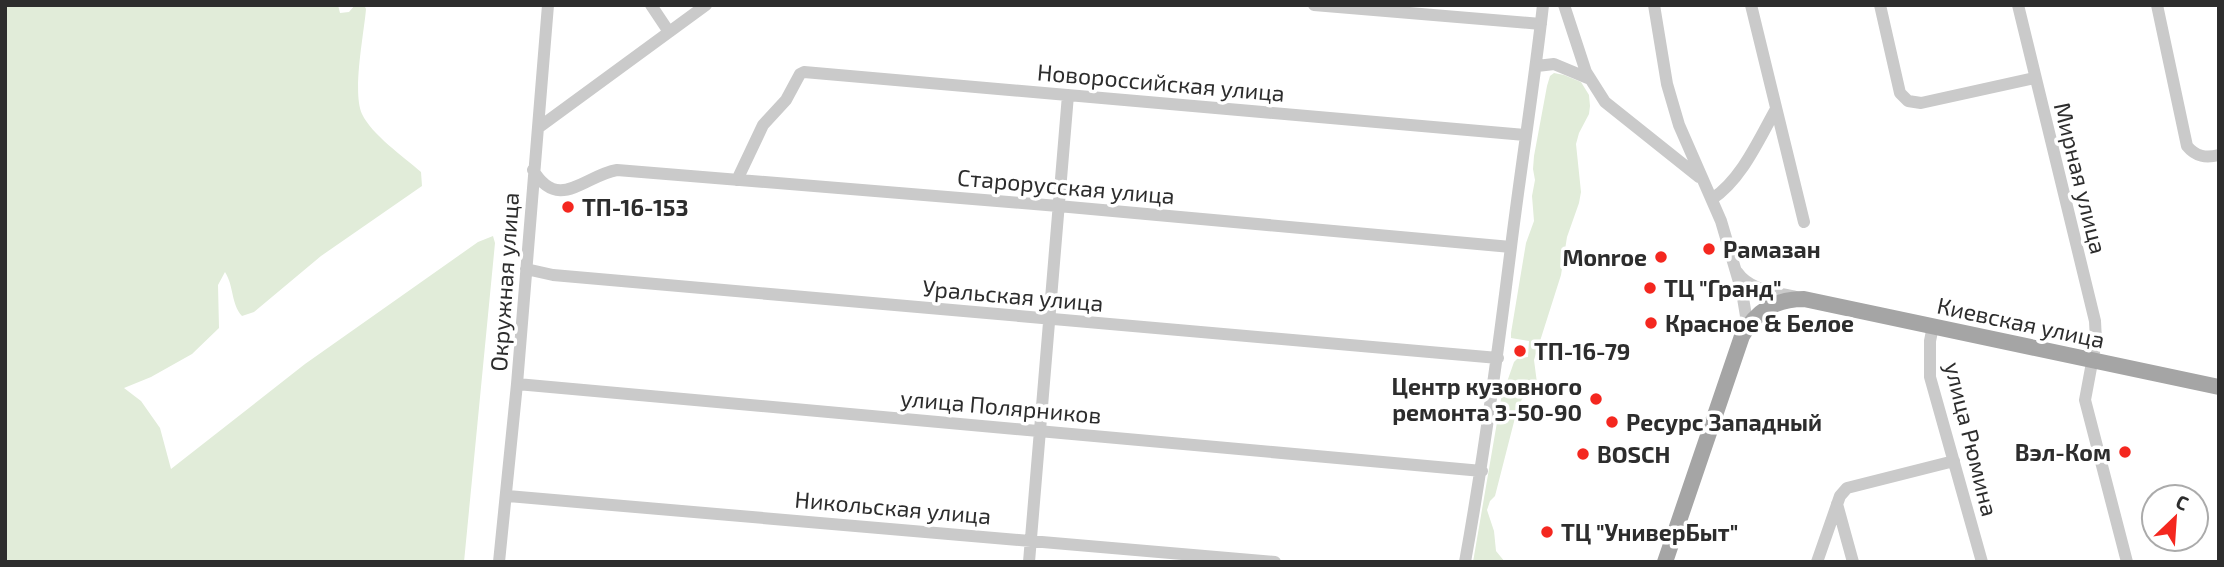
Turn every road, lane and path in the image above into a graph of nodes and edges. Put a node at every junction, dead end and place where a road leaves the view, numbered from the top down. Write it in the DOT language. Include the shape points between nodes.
graph roads {
  1 [pos="548,5"];
  2 [pos="650,5"];
  3 [pos="706,5"];
  4 [pos="1314,5"];
  5 [pos="1543,5"];
  6 [pos="1564,5"];
  7 [pos="1654,5"];
  8 [pos="1751,5"];
  9 [pos="1880,5"];
  10 [pos="2018,5"];
  11 [pos="2157,5"];
  12 [pos="1541,24"];
  13 [pos="669,32"];
  14 [pos="1537,66"];
  15 [pos="2034,78"];
  16 [pos="1590,79"];
  17 [pos="1068,95"];
  18 [pos="1776,109"];
  19 [pos="538,128"];
  20 [pos="1525,135"];
  21 [pos="2219,155"];
  22 [pos="533,170"];
  23 [pos="737,180"];
  24 [pos="1702,180"];
  25 [pos="1712,199"];
  26 [pos="1058,206"];
  27 [pos="1804,222"];
  28 [pos="1511,247"];
  29 [pos="526,269"];
  30 [pos="1735,269"];
  31 [pos="1809,300"];
  32 [pos="1049,319"];
  33 [pos="1933,326"];
  34 [pos="1742,336"];
  35 [pos="1497,358"];
  36 [pos="2091,361"];
  37 [pos="517,384"];
  38 [pos="2219,387"];
  39 [pos="1040,431"];
  40 [pos="1954,461"];
  41 [pos="1482,471"];
  42 [pos="507,496"];
  43 [pos="1837,504"];
  44 [pos="1031,540"];
  45 [pos="499,562"];
  46 [pos="1029,562"];
  47 [pos="1275,562"];
  48 [pos="1465,562"];
  49 [pos="1665,562"];
  50 [pos="1817,562"];
  51 [pos="1853,562"];
  52 [pos="1982,562"];
  53 [pos="2127,562"];
  1 -- 19 [label="street, Окружная улица"];
  2 -- 13 [label="street"];
  3 -- 13 [label="street"];
  4 -- 12 [label="street"];
  5 -- 12 [label="street"];
  6 -- 16 [label="street"];
  7 -- 24 [label="street" via="1667,84"];
  8 -- 18 [label="street"];
  9 -- 15 [label="street" via="1900,93 1908,101 1921,103"];
  10 -- 15 [label="street, Мирная улица"];
  11 -- 21 [label="street" via="2187,146 2198,156"];
  12 -- 14 [label="street"];
  13 -- 19 [label="street"];
  14 -- 16 [label="street" via="1554,64"];
  14 -- 20 [label="street"];
  15 -- 36 [label="street, Мирная улица" via="2095,321"];
  16 -- 24 [label="street" via="1605,102"];
  17 -- 20 [label="street, Новороссийская улица"];
  17 -- 23 [label="street, Новороссийская улица" via="804,72 763,125"];
  17 -- 26 [label="street"];
  18 -- 25 [label="street" via="1736,175"];
  18 -- 27 [label="street"];
  19 -- 22 [label="street, Окружная улица"];
  20 -- 28 [label="street"];
  22 -- 23 [label="street, Старорусская улица" via="547,187 564,191 617,170"];
  22 -- 29 [label="street, Окружная улица"];
  23 -- 26 [label="street, Старорусская улица"];
  24 -- 25 [label="street"];
  25 -- 30 [label="street"];
  26 -- 28 [label="street, Старорусская улица"];
  26 -- 32 [label="street"];
  28 -- 35 [label="street"];
  29 -- 32 [label="street, Уральская улица"];
  29 -- 37 [label="street, Окружная улица"];
  30 -- 31 [label="street" via="1752,286"];
  30 -- 34 [label="street" via="1745,303"];
  31 -- 33 [label="main road, Киевская улица"];
  31 -- 34 [label="main road" via="1786,300 1765,309"];
  32 -- 35 [label="street, Уральская улица"];
  32 -- 39 [label="street"];
  33 -- 36 [label="main road, Киевская улица"];
  33 -- 40 [label="street, улица Рюмина" via="1930,377"];
  34 -- 49 [label="main road"];
  35 -- 41 [label="street"];
  36 -- 38 [label="main road, Киевская улица"];
  36 -- 53 [label="street, Мирная улица" via="2085,400"];
  37 -- 39 [label="street, улица Полярников"];
  37 -- 42 [label="street, Окружная улица"];
  39 -- 41 [label="street, улица Полярников"];
  39 -- 44 [label="street"];
  40 -- 43 [label="street" via="1853,486"];
  40 -- 52 [label="street, улица Рюмина"];
  41 -- 48 [label="street"];
  42 -- 44 [label="street, Никольская улица"];
  42 -- 45 [label="street, Окружная улица"];
  43 -- 50 [label="street"];
  43 -- 51 [label="street"];
  44 -- 46 [label="street"];
  44 -- 47 [label="street, Никольская улица"];
}
